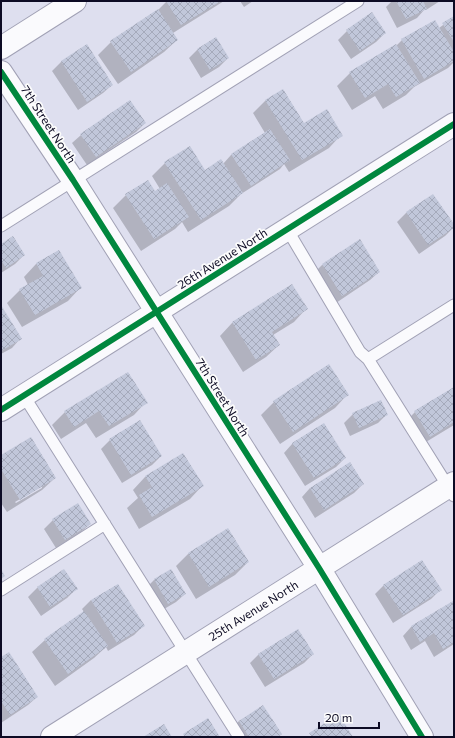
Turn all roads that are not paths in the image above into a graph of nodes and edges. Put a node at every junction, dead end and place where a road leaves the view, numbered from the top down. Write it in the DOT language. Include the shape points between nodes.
graph roads {
  1 [pos="75,1"];
  2 [pos="358,1"];
  3 [pos="1,48"];
  4 [pos="1,72"];
  5 [pos="454,124"];
  6 [pos="73,180"];
  7 [pos="1,226"];
  8 [pos="287,229"];
  9 [pos="454,305"];
  10 [pos="156,312"];
  11 [pos="368,359"];
  12 [pos="24,396"];
  13 [pos="1,410"];
  14 [pos="452,488"];
  15 [pos="105,524"];
  16 [pos="319,568"];
  17 [pos="1,590"];
  18 [pos="186,652"];
  19 [pos="52,737"];
  20 [pos="239,737"];
  21 [pos="422,737"];
  1 -- 3 [label="street"];
  2 -- 6 [label="lane"];
  4 -- 6 [label="street, 7th Street North"];
  5 -- 8 [label="street, 26th Avenue North"];
  6 -- 7 [label="lane"];
  6 -- 10 [label="street, 7th Street North"];
  8 -- 10 [label="street, 26th Avenue North"];
  8 -- 11 [label="lane" via="360,352"];
  9 -- 11 [label="lane"];
  10 -- 12 [label="street, 26th Avenue North"];
  10 -- 16 [label="street, 7th Street North"];
  11 -- 14 [label="lane"];
  12 -- 13 [label="street, 26th Avenue North"];
  12 -- 15 [label="lane"];
  14 -- 16 [label="street, 25th Avenue North"];
  15 -- 17 [label="lane"];
  15 -- 18 [label="lane"];
  16 -- 18 [label="street, 25th Avenue North"];
  16 -- 21 [label="street, 7th Street North"];
  18 -- 19 [label="street, 25th Avenue North"];
  18 -- 20 [label="lane"];
}
